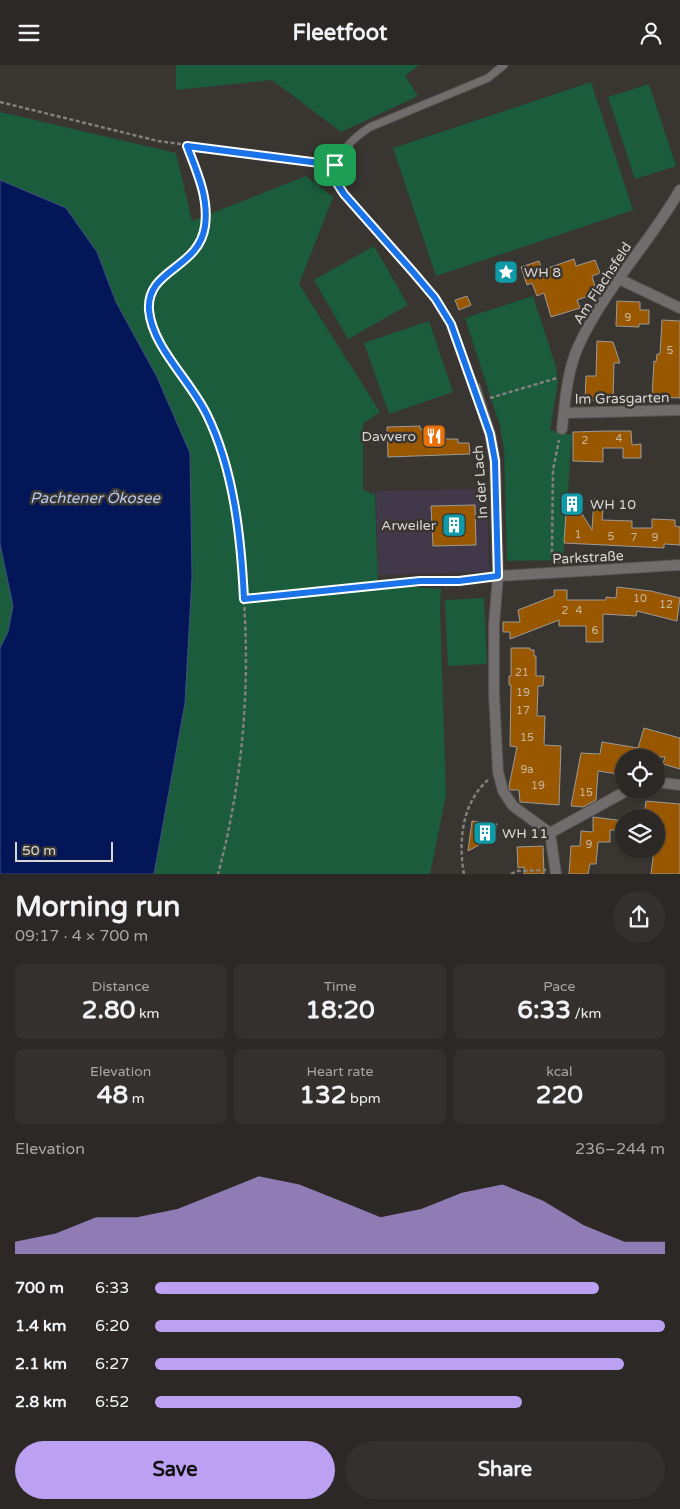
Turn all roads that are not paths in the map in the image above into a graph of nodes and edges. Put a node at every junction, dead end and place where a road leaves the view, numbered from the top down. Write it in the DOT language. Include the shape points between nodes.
graph roads {
  1 [pos="504,65"];
  2 [pos="679,195"];
  3 [pos="619,279"];
  4 [pos="680,308"];
  5 [pos="475,387"];
  6 [pos="680,410"];
  7 [pos="564,413"];
  8 [pos="562,429"];
  9 [pos="680,565"];
  10 [pos="498,576"];
  11 [pos="665,783"];
  12 [pos="680,785"];
  13 [pos="615,797"];
  14 [pos="550,833"];
  15 [pos="556,872"];
  1 -- 5 [label="lane, In der Lach" via="488,78 370,127 342,151 333,177 344,194 435,298 451,324"];
  2 -- 3 [label="street, Am Flachsfeld"];
  3 -- 4 [label="street"];
  3 -- 7 [label="street, Am Flachsfeld" via="594,316 578,348 568,379"];
  5 -- 10 [label="street, In der Lach" via="495,461"];
  6 -- 7 [label="street, Im Grasgarten"];
  7 -- 8 [label="street, Am Flachsfeld"];
  9 -- 10 [label="street, Parkstraße"];
  10 -- 14 [label="street, In der Lach" via="494,625 498,771 503,791 514,806"];
  11 -- 12 [label="street"];
  13 -- 14 [label="street"];
  14 -- 15 [label="street"];
}
